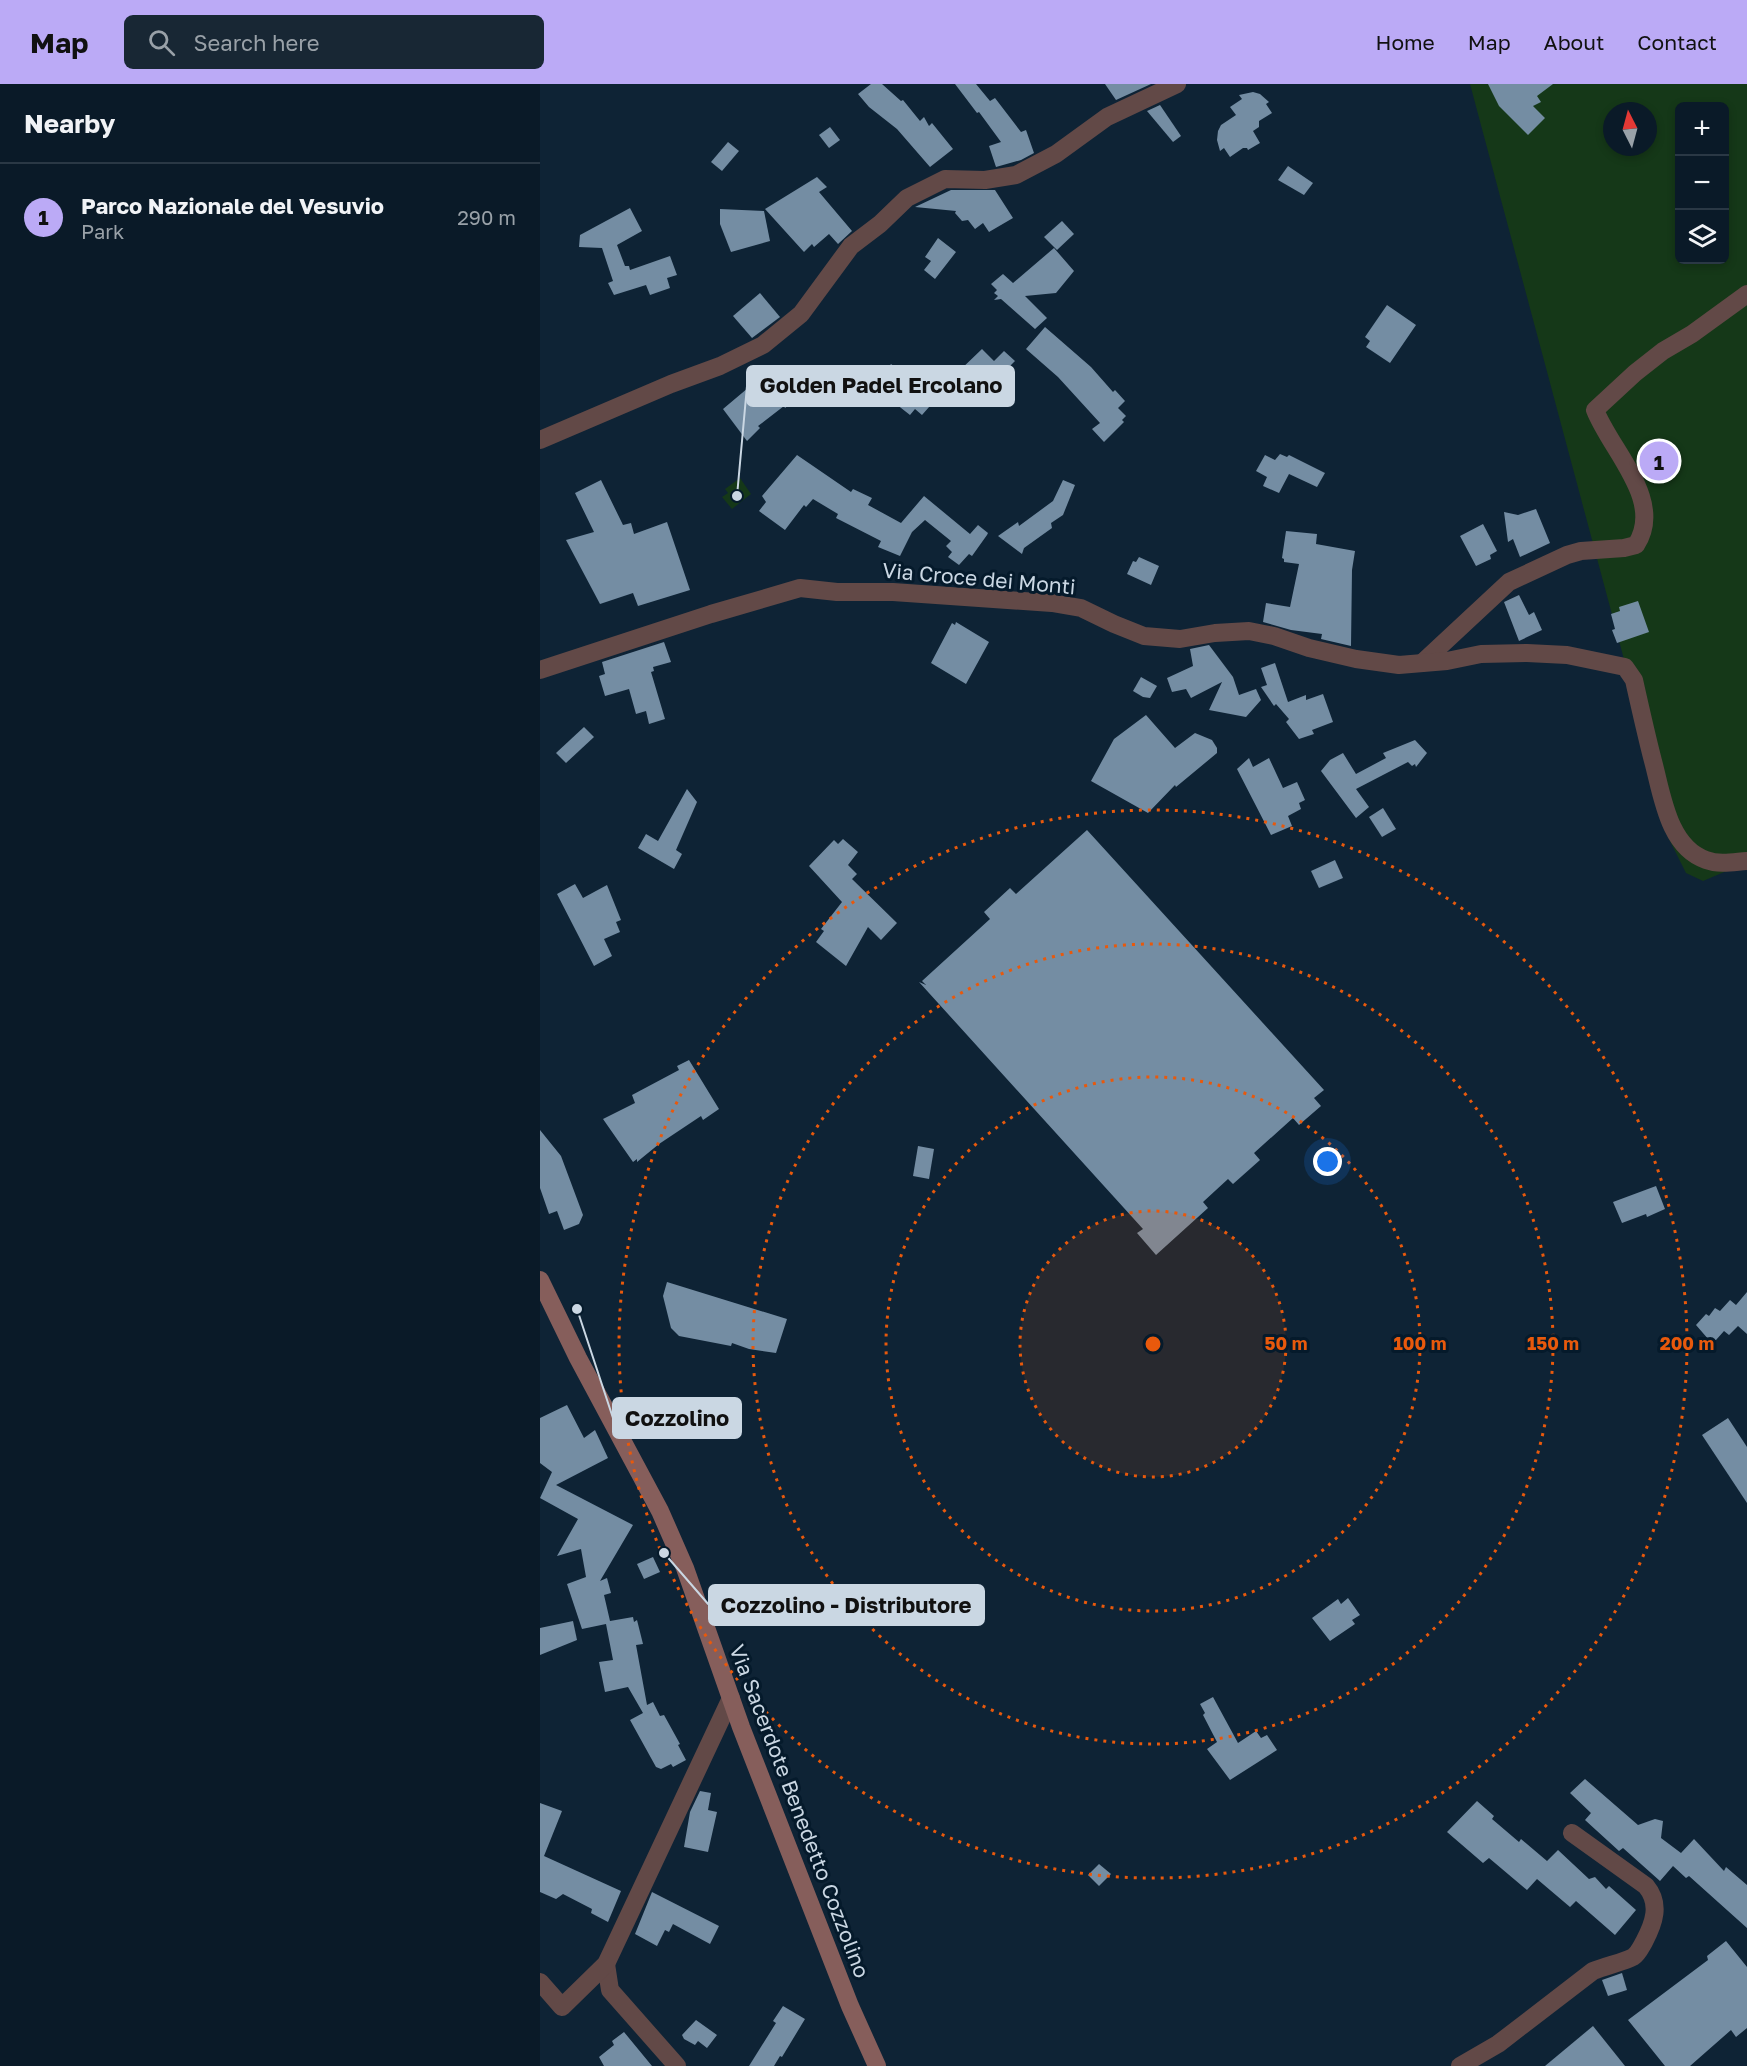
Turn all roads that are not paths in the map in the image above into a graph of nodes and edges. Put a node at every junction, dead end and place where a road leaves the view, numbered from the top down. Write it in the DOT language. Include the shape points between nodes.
graph roads {
  1 [pos="1177,84"];
  2 [pos="1747,294"];
  3 [pos="540,440"];
  4 [pos="1422,663"];
  5 [pos="540,670"];
  6 [pos="1747,861"];
  7 [pos="540,1280"];
  8 [pos="730,1698"];
  9 [pos="1572,1833"];
  10 [pos="606,1964"];
  11 [pos="540,1982"];
  12 [pos="677,2066"];
  13 [pos="877,2066"];
  14 [pos="1460,2066"];
  1 -- 3 [label="street" via="1107,117 1056,154 1016,175 985,180 945,179 906,198 851,246 801,314 763,345"];
  2 -- 4 [label="street" via="1663,351 1595,410 1644,503 1645,524 1636,545 1567,555 1509,582"];
  4 -- 5 [label="street, Via Croce dei Monti" via="1399,665 1356,659 1249,631 1180,639 1144,636 1082,608 1052,603 800,588"];
  4 -- 6 [label="street, Via Croce dei Monti" via="1481,654 1527,653 1567,655 1625,667 1634,680 1661,799 1677,834 1691,852 1704,860 1722,864"];
  7 -- 8 [label="main road, Via Sacerdote Benedetto Cozzolino" via="660,1511 685,1568"];
  8 -- 10 [label="street"];
  8 -- 13 [label="main road, Via Sacerdote Benedetto Cozzolino"];
  9 -- 14 [label="street" via="1652,1893 1654,1918 1648,1935 1632,1958 1593,1971 1498,2044"];
  10 -- 11 [label="street" via="562,2007"];
  10 -- 12 [label="street" via="610,1990"];
}
